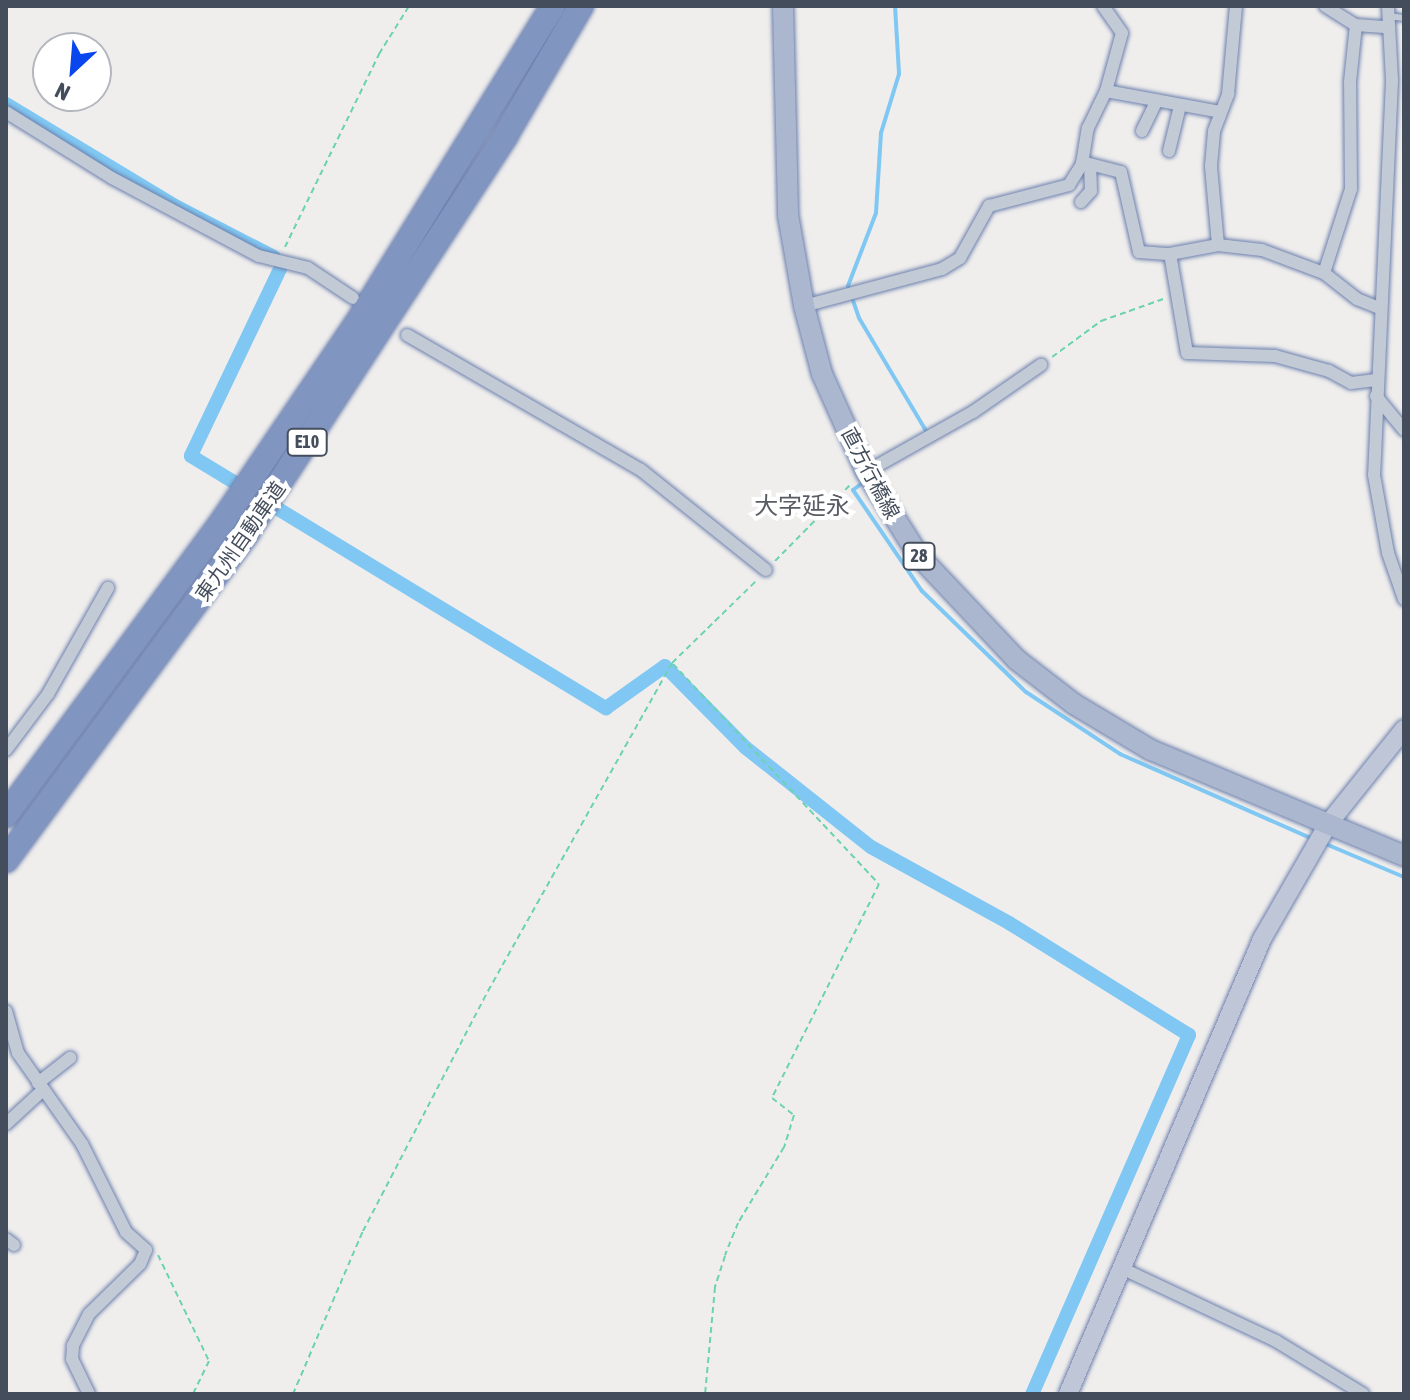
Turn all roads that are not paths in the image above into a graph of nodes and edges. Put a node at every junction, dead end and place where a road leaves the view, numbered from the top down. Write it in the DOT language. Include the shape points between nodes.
graph roads {
  1 [pos="553,6"];
  2 [pos="581,6"];
  3 [pos="783,6"];
  4 [pos="1103,6"];
  5 [pos="1236,6"];
  6 [pos="1325,6"];
  7 [pos="1387,16"];
  8 [pos="1404,18"];
  9 [pos="1356,25"];
  10 [pos="1388,43"];
  11 [pos="1404,44"];
  12 [pos="1106,91"];
  13 [pos="1156,102"];
  14 [pos="1180,106"];
  15 [pos="6,112"];
  16 [pos="1220,112"];
  17 [pos="1142,131"];
  18 [pos="1169,151"];
  19 [pos="1086,164"];
  20 [pos="1081,202"];
  21 [pos="1218,245"];
  22 [pos="1170,254"];
  23 [pos="1324,273"];
  24 [pos="353,298"];
  25 [pos="804,306"];
  26 [pos="1379,308"];
  27 [pos="407,335"];
  28 [pos="1041,365"];
  29 [pos="1376,380"];
  30 [pos="1376,396"];
  31 [pos="1404,430"];
  32 [pos="866,472"];
  33 [pos="766,570"];
  34 [pos="108,588"];
  35 [pos="1404,599"];
  36 [pos="1404,729"];
  37 [pos="6,750"];
  38 [pos="6,815"];
  39 [pos="1328,824"];
  40 [pos="1404,856"];
  41 [pos="6,860"];
  42 [pos="6,1011"];
  43 [pos="70,1058"];
  44 [pos="40,1087"];
  45 [pos="6,1124"];
  46 [pos="1121,1268"];
  47 [pos="89,1394"];
  48 [pos="1068,1394"];
  49 [pos="1363,1394"];
  1 -- 38 [label="highway, 東九州自動車道 / E10" via="356,325 224,519"];
  2 -- 41 [label="highway, 東九州自動車道 / E10" via="497,150 246,534"];
  3 -- 25 [label="main road, 直方行橋線 / 28" via="788,215"];
  4 -- 12 [label="street" via="1122,33"];
  5 -- 16 [label="street" via="1228,94"];
  6 -- 9 [label="street"];
  7 -- 8 [label="lane"];
  7 -- 9 [label="street"];
  7 -- 10 [label="street"];
  9 -- 23 [label="street" via="1350,82 1351,189"];
  10 -- 11 [label="street"];
  10 -- 26 [label="street" via="1392,81"];
  12 -- 13 [label="street"];
  12 -- 19 [label="street" via="1088,128"];
  13 -- 14 [label="street"];
  13 -- 17 [label="street"];
  14 -- 16 [label="street"];
  14 -- 18 [label="street"];
  15 -- 24 [label="street" via="112,178 259,256 308,268"];
  16 -- 21 [label="street" via="1211,166"];
  19 -- 20 [label="street" via="1091,191"];
  19 -- 22 [label="street" via="1124,175 1139,252"];
  19 -- 25 [label="street" via="1062,189 989,206 951,265"];
  21 -- 22 [label="street"];
  21 -- 23 [label="street" via="1262,250"];
  22 -- 29 [label="street" via="1187,353 1275,356 1351,383"];
  23 -- 26 [label="street" via="1357,299"];
  25 -- 32 [label="main road, 直方行橋線 / 28" via="822,374"];
  26 -- 29 [label="street"];
  27 -- 33 [label="street" via="641,470"];
  28 -- 32 [label="street" via="999,396"];
  29 -- 30 [label="street"];
  30 -- 31 [label="street"];
  30 -- 35 [label="street" via="1376,502"];
  32 -- 39 [label="main road, 直方行橋線 / 28" via="919,556 966,612 1074,704 1151,750"];
  34 -- 37 [label="street" via="48,694"];
  36 -- 39 [label="street"];
  39 -- 40 [label="main road, 直方行橋線 / 28"];
  39 -- 46 [label="street" via="1262,939"];
  42 -- 44 [label="street" via="18,1053"];
  43 -- 44 [label="street"];
  44 -- 45 [label="street"];
  44 -- 47 [label="street" via="82,1144 126,1232 146,1250 140,1264 89,1314 73,1346 72,1359"];
  46 -- 48 [label="street"];
  46 -- 49 [label="street" via="1276,1341"];
}
